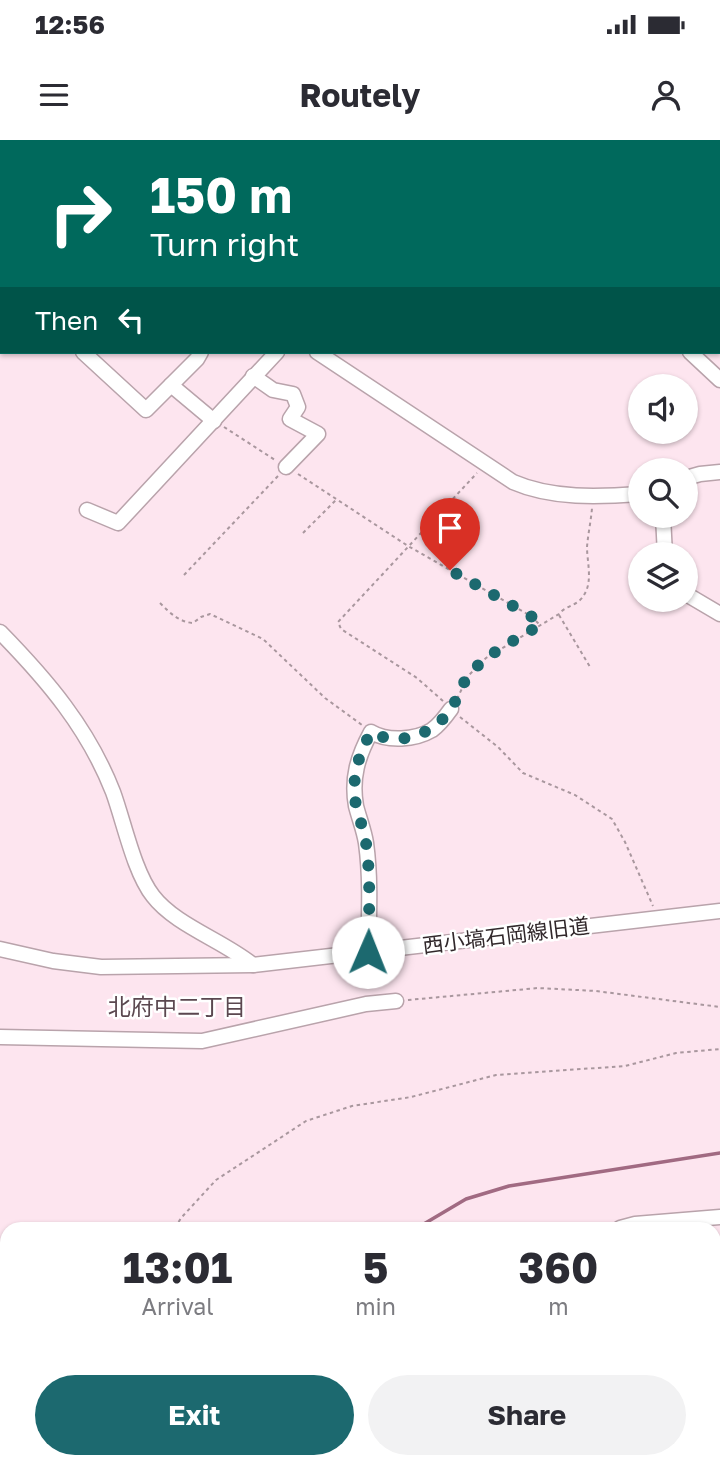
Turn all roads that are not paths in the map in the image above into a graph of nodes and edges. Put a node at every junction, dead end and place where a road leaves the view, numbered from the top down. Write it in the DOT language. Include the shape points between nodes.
graph roads {
  1 [pos="85,354"];
  2 [pos="200,354"];
  3 [pos="275,354"];
  4 [pos="320,354"];
  5 [pos="692,354"];
  6 [pos="253,376"];
  7 [pos="720,380"];
  8 [pos="171,385"];
  9 [pos="214,421"];
  10 [pos="286,467"];
  11 [pos="720,472"];
  12 [pos="698,476"];
  13 [pos="628,494"];
  14 [pos="87,510"];
  15 [pos="698,601"];
  16 [pos="720,614"];
  17 [pos="0,632"];
  18 [pos="452,709"];
  19 [pos="720,911"];
  20 [pos="0,949"];
  21 [pos="368,952"];
  22 [pos="253,965"];
  23 [pos="396,1001"];
  24 [pos="0,1037"];
  25 [pos="720,1217"];
  26 [pos="659,1222"];
  1 -- 8 [label="street" via="146,410"];
  2 -- 8 [label="street"];
  3 -- 6 [label="street"];
  4 -- 13 [label="street" via="513,482 562,494"];
  5 -- 7 [label="street"];
  6 -- 9 [label="street"];
  6 -- 10 [label="street" via="273,390 293,394 298,407 290,419 318,434"];
  8 -- 9 [label="street"];
  9 -- 14 [label="street" via="118,523"];
  11 -- 12 [label="street"];
  15 -- 16 [label="street"];
  17 -- 22 [label="street" via="46,679 79,727 112,789 150,893 168,911"];
  18 -- 21 [label="street" via="423,733 397,739 371,732 356,767 354,789 366,841 369,883"];
  19 -- 21 [label="street, 西小塙石岡線旧道"];
  20 -- 22 [label="street, 西小塙石岡線旧道" via="101,967"];
  21 -- 22 [label="street, 西小塙石岡線旧道"];
  23 -- 24 [label="street" via="202,1041"];
  25 -- 26 [label="street"];
}
